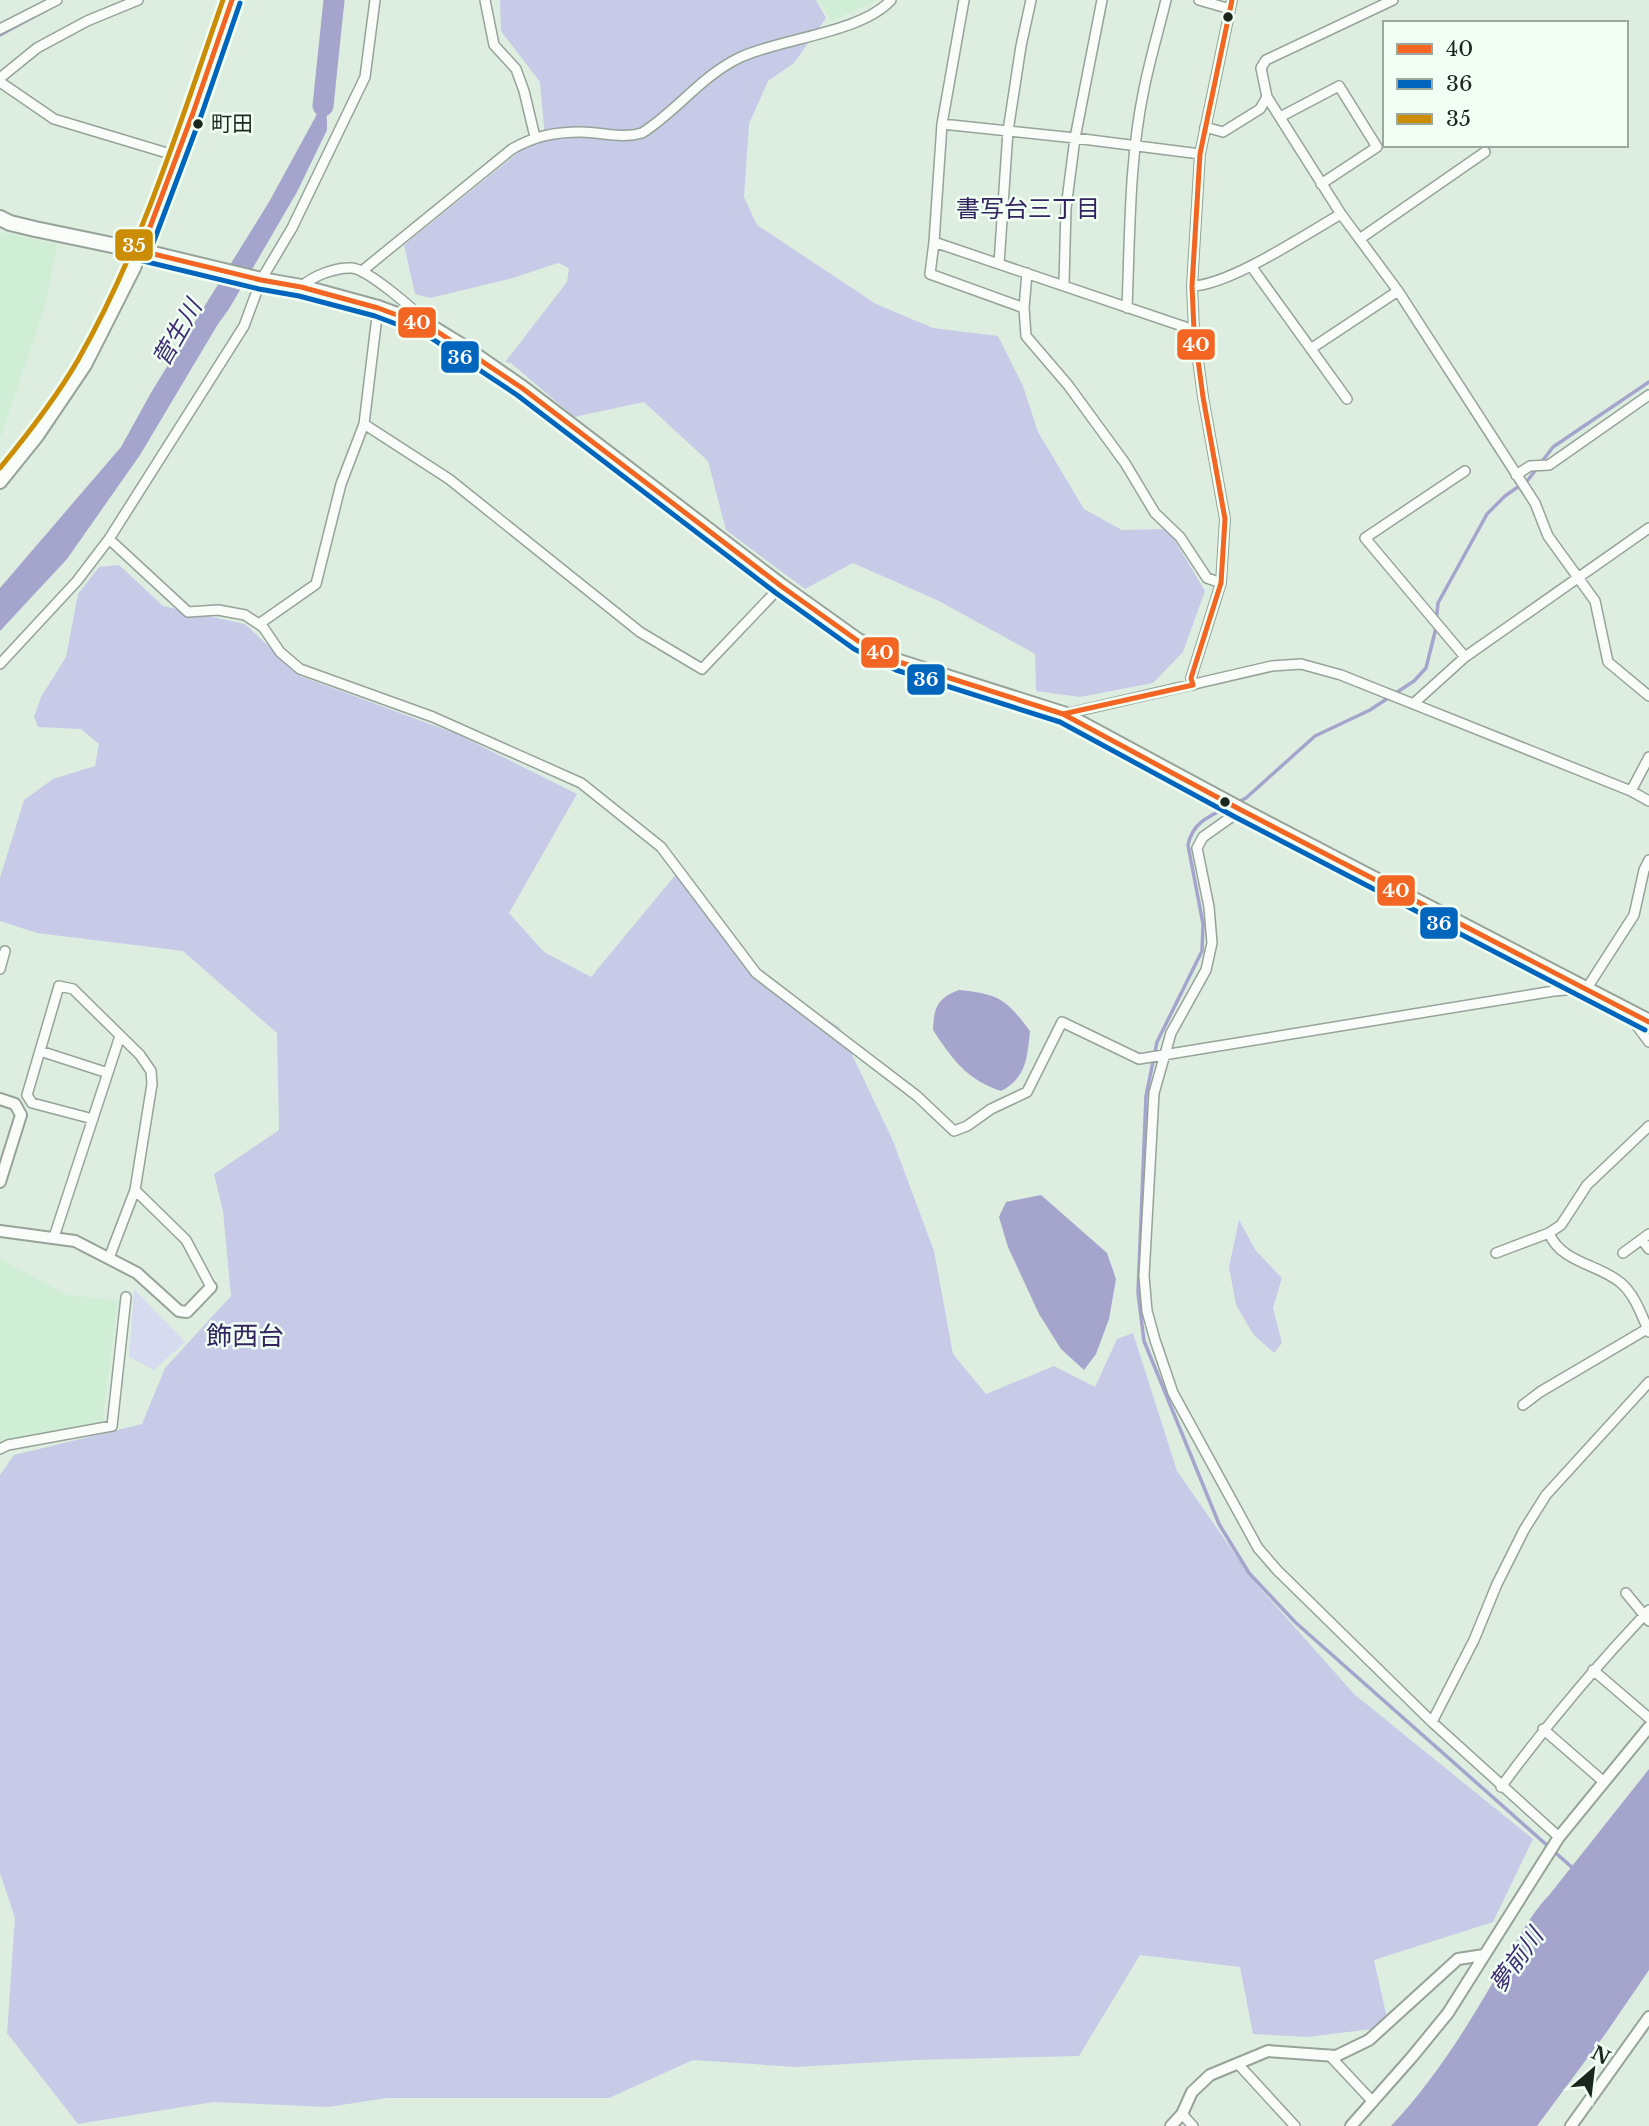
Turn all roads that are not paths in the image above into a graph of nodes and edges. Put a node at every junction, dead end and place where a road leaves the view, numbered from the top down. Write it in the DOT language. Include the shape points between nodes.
graph roads {
  1 [pos="57,0"];
  2 [pos="138,0"];
  3 [pos="375,0"];
  4 [pos="485,0"];
  5 [pos="891,0"];
  6 [pos="964,0"];
  7 [pos="1031,0"];
  8 [pos="1102,0"];
  9 [pos="1166,0"];
  10 [pos="1199,0"];
  11 [pos="1393,0"];
  12 [pos="229,1"];
  13 [pos="1231,4"];
  14 [pos="0,29"];
  15 [pos="0,80"];
  16 [pos="1268,97"];
  17 [pos="1280,117"];
  18 [pos="942,124"];
  19 [pos="1205,127"];
  20 [pos="1008,131"];
  21 [pos="534,137"];
  22 [pos="1074,138"];
  23 [pos="1136,146"];
  24 [pos="1485,152"];
  25 [pos="1199,154"];
  26 [pos="177,156"];
  27 [pos="1321,184"];
  28 [pos="1340,214"];
  29 [pos="0,218"];
  30 [pos="1361,238"];
  31 [pos="934,242"];
  32 [pos="148,253"];
  33 [pos="999,264"];
  34 [pos="1251,266"];
  35 [pos="362,271"];
  36 [pos="1027,274"];
  37 [pos="258,279"];
  38 [pos="1064,284"];
  39 [pos="1192,286"];
  40 [pos="301,287"];
  41 [pos="1398,290"];
  42 [pos="378,308"];
  43 [pos="1024,308"];
  44 [pos="1127,308"];
  45 [pos="432,328"];
  46 [pos="1194,330"];
  47 [pos="1312,348"];
  48 [pos="1649,395"];
  49 [pos="1347,399"];
  50 [pos="364,424"];
  51 [pos="1465,471"];
  52 [pos="1516,475"];
  53 [pos="0,482"];
  54 [pos="1649,528"];
  55 [pos="109,539"];
  56 [pos="1580,578"];
  57 [pos="1221,583"];
  58 [pos="781,586"];
  59 [pos="259,624"];
  60 [pos="1465,657"];
  61 [pos="0,664"];
  62 [pos="1193,685"];
  63 [pos="1649,696"];
  64 [pos="1413,704"];
  65 [pos="1063,714"];
  66 [pos="1649,757"];
  67 [pos="1631,791"];
  68 [pos="1649,801"];
  69 [pos="1241,810"];
  70 [pos="1649,860"];
  71 [pos="5,951"];
  72 [pos="0,969"];
  73 [pos="1587,988"];
  74 [pos="1644,1019"];
  75 [pos="120,1036"];
  76 [pos="1649,1042"];
  77 [pos="40,1051"];
  78 [pos="1166,1053"];
  79 [pos="108,1073"];
  80 [pos="0,1099"];
  81 [pos="93,1119"];
  82 [pos="1649,1126"];
  83 [pos="0,1182"];
  84 [pos="135,1190"];
  85 [pos="0,1231"];
  86 [pos="1549,1233"];
  87 [pos="54,1237"];
  88 [pos="1645,1237"];
  89 [pos="1649,1250"];
  90 [pos="1623,1253"];
  91 [pos="1496,1254"];
  92 [pos="109,1258"];
  93 [pos="211,1287"];
  94 [pos="126,1297"];
  95 [pos="1648,1330"];
  96 [pos="1533,1381"];
  97 [pos="1649,1382"];
  98 [pos="1540,1392"];
  99 [pos="1523,1405"];
  100 [pos="0,1450"];
  101 [pos="1626,1593"];
  102 [pos="1648,1615"];
  103 [pos="1593,1670"];
  104 [pos="1649,1718"];
  105 [pos="1432,1721"];
  106 [pos="1649,1727"];
  107 [pos="1543,1729"];
  108 [pos="1604,1782"];
  109 [pos="1501,1787"];
  110 [pos="1559,1837"];
  111 [pos="1484,1955"];
  112 [pos="1649,2017"];
  113 [pos="1645,2033"];
  114 [pos="1329,2055"];
  115 [pos="1238,2064"];
  116 [pos="1373,2102"];
  117 [pos="1182,2114"];
  118 [pos="1171,2126"];
  119 [pos="1193,2126"];
  120 [pos="1295,2126"];
  121 [pos="1351,2126"];
  122 [pos="1571,2126"];
  1 -- 14 [label="street"];
  2 -- 15 [label="street" via="37,48"];
  3 -- 37 [label="street" via="365,77 292,228"];
  4 -- 21 [label="street" via="494,45 516,69"];
  5 -- 21 [label="street" via="883,9 841,27 741,57 642,133"];
  6 -- 18 [label="street"];
  7 -- 20 [label="street"];
  8 -- 22 [label="street"];
  9 -- 23 [label="street"];
  10 -- 13 [label="street"];
  11 -- 16 [label="street" via="1266,60 1261,68"];
  12 -- 26 [label="main road"];
  13 -- 19 [label="street"];
  15 -- 26 [label="street" via="54,119"];
  16 -- 17 [label="street"];
  16 -- 19 [label="street" via="1260,109 1223,132"];
  17 -- 27 [label="street"];
  17 -- 27 [label="street" via="1339,86 1377,147"];
  18 -- 20 [label="street"];
  18 -- 31 [label="street"];
  19 -- 25 [label="street"];
  20 -- 22 [label="street"];
  20 -- 33 [label="street"];
  21 -- 35 [label="street" via="512,149"];
  22 -- 23 [label="street"];
  22 -- 38 [label="street"];
  23 -- 25 [label="street"];
  23 -- 44 [label="street"];
  24 -- 30 [label="street"];
  25 -- 39 [label="street"];
  26 -- 32 [label="main road"];
  27 -- 28 [label="street"];
  28 -- 30 [label="street"];
  28 -- 34 [label="street"];
  29 -- 32 [label="main road"];
  30 -- 41 [label="street"];
  31 -- 33 [label="street"];
  31 -- 43 [label="street" via="930,274"];
  32 -- 37 [label="main road"];
  32 -- 53 [label="main road" via="85,365"];
  33 -- 36 [label="street"];
  34 -- 39 [label="street"];
  34 -- 47 [label="street"];
  35 -- 40 [label="street" via="332,272 309,279"];
  35 -- 45 [label="street"];
  36 -- 38 [label="street"];
  36 -- 43 [label="street"];
  37 -- 40 [label="main road"];
  37 -- 55 [label="street" via="244,326"];
  38 -- 44 [label="street"];
  39 -- 46 [label="street"];
  40 -- 42 [label="main road"];
  41 -- 47 [label="street"];
  41 -- 52 [label="street"];
  42 -- 45 [label="main road"];
  42 -- 50 [label="street"];
  43 -- 57 [label="street" via="1027,336 1117,452 1155,513 1181,537 1207,578"];
  44 -- 46 [label="street"];
  45 -- 58 [label="main road" via="522,388"];
  46 -- 57 [label="street" via="1224,519"];
  47 -- 49 [label="street"];
  48 -- 52 [label="street" via="1549,465 1530,466"];
  50 -- 58 [label="street" via="449,479 640,632 702,669"];
  50 -- 59 [label="street" via="341,484 316,584"];
  51 -- 60 [label="street" via="1365,538"];
  52 -- 56 [label="street" via="1535,503 1548,536"];
  54 -- 56 [label="street"];
  55 -- 59 [label="street" via="188,612 218,610 245,615"];
  55 -- 61 [label="street" via="77,582"];
  56 -- 60 [label="street"];
  56 -- 63 [label="street" via="1595,601 1608,662"];
  57 -- 62 [label="street" via="1191,678"];
  58 -- 65 [label="main road" via="858,641 899,662"];
  59 -- 78 [label="street" via="280,652 300,668 433,717 581,783 661,847 756,973 917,1096 954,1131 1027,1092 1062,1022 1139,1059"];
  60 -- 64 [label="street"];
  62 -- 64 [label="street" via="1272,666 1301,664"];
  62 -- 65 [label="street"];
  64 -- 67 [label="street"];
  65 -- 69 [label="main road"];
  66 -- 67 [label="street"];
  67 -- 68 [label="street"];
  69 -- 73 [label="main road"];
  69 -- 78 [label="street" via="1203,836 1197,848 1212,943 1206,970 1171,1033"];
  70 -- 73 [label="street" via="1634,915"];
  71 -- 72 [label="street"];
  73 -- 74 [label="main road"];
  73 -- 78 [label="street"];
  74 -- 76 [label="street" via="1637,1026"];
  75 -- 77 [label="street" via="73,989 59,986"];
  75 -- 79 [label="street"];
  75 -- 84 [label="street" via="151,1071"];
  77 -- 79 [label="street"];
  77 -- 81 [label="street" via="27,1095 32,1103"];
  78 -- 105 [label="street" via="1154,1093 1144,1276 1147,1311 1173,1393 1258,1548"];
  79 -- 81 [label="street"];
  80 -- 83 [label="street" via="15,1104 21,1115"];
  81 -- 87 [label="street"];
  82 -- 86 [label="street" via="1587,1185 1561,1225"];
  84 -- 92 [label="street"];
  84 -- 93 [label="street" via="186,1240"];
  85 -- 87 [label="street"];
  86 -- 91 [label="street"];
  86 -- 95 [label="street" via="1563,1251 1622,1283"];
  87 -- 92 [label="street" via="75,1241"];
  88 -- 89 [label="street"];
  88 -- 90 [label="street"];
  92 -- 93 [label="street" via="137,1273 178,1311 187,1312"];
  94 -- 100 [label="street" via="112,1426"];
  95 -- 98 [label="street"];
  96 -- 98 [label="street"];
  97 -- 105 [label="street" via="1546,1495 1524,1530"];
  98 -- 99 [label="street"];
  101 -- 102 [label="street"];
  102 -- 103 [label="street"];
  103 -- 104 [label="street"];
  103 -- 107 [label="street"];
  105 -- 109 [label="street"];
  106 -- 108 [label="street"];
  107 -- 108 [label="street"];
  107 -- 109 [label="street"];
  108 -- 110 [label="street"];
  109 -- 110 [label="street"];
  110 -- 111 [label="street"];
  111 -- 114 [label="street" via="1458,1959 1369,2040"];
  111 -- 116 [label="street" via="1448,2013"];
  112 -- 113 [label="street"];
  113 -- 122 [label="street"];
  114 -- 115 [label="street" via="1268,2051"];
  114 -- 116 [label="street"];
  115 -- 117 [label="street" via="1210,2075 1192,2092"];
  115 -- 120 [label="street"];
  116 -- 121 [label="street"];
  117 -- 118 [label="street"];
  117 -- 119 [label="street"];
}
